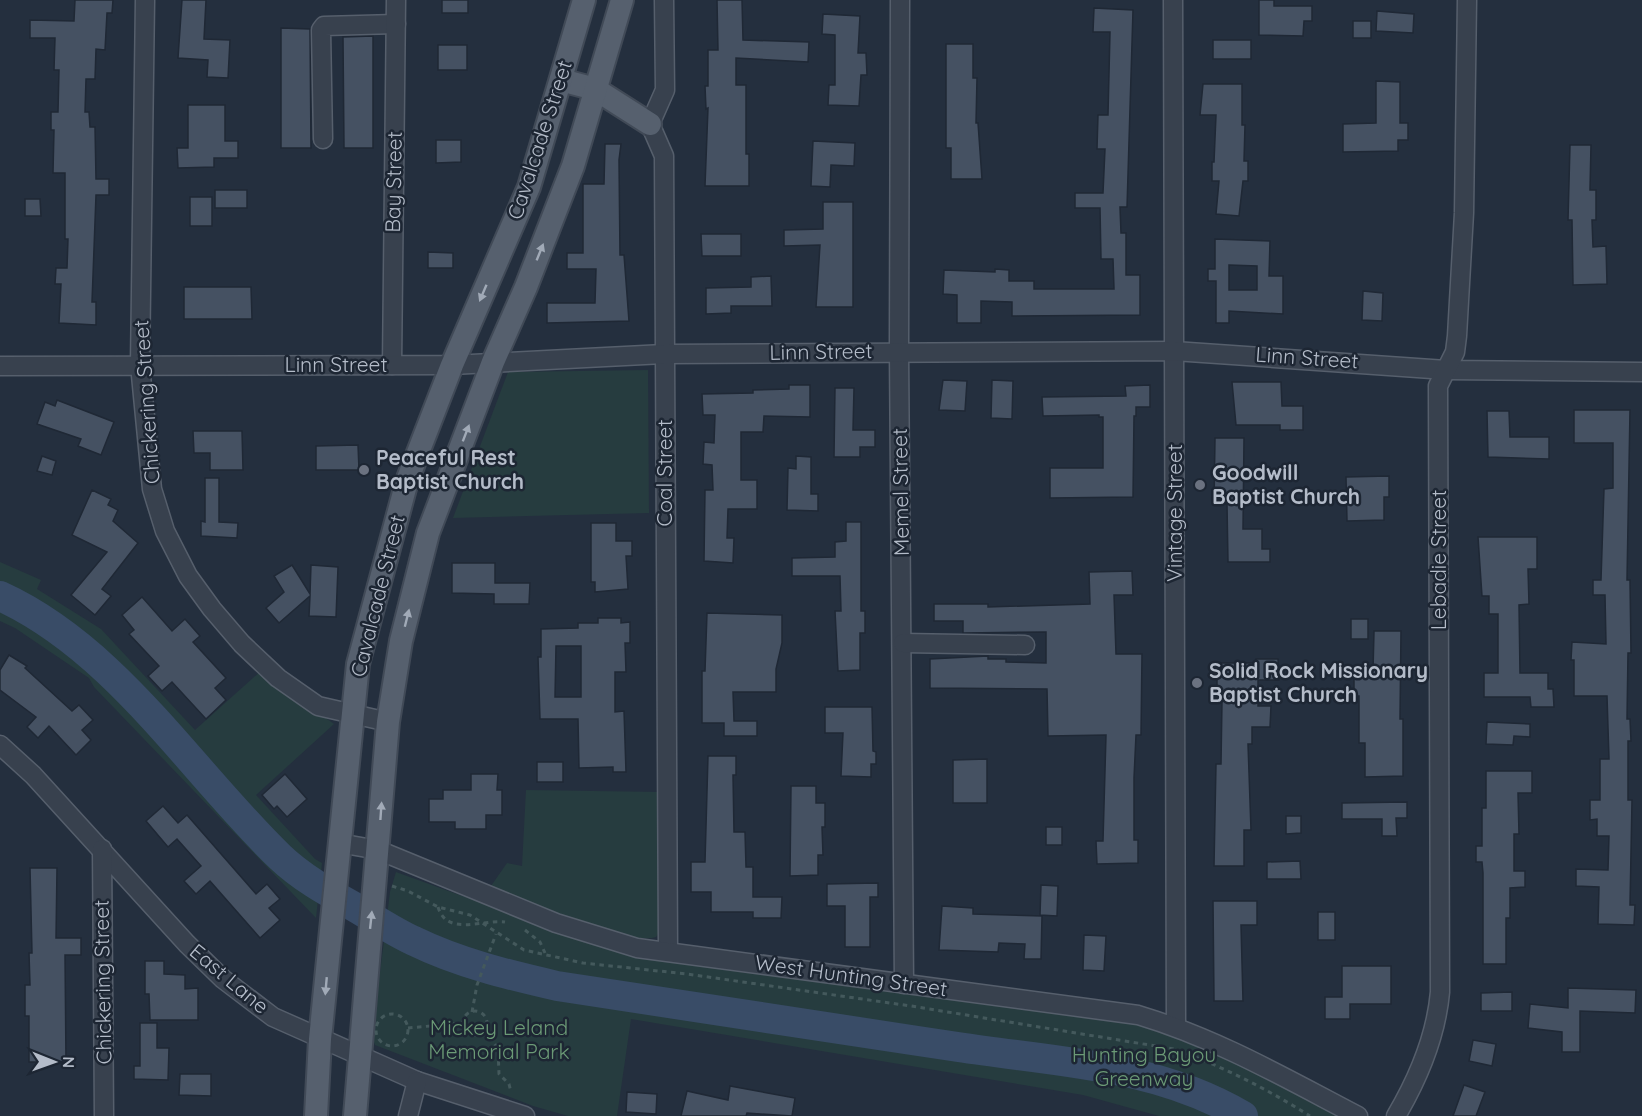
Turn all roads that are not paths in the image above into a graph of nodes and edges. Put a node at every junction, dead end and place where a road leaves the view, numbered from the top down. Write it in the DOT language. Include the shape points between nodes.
graph roads {
  1 [pos="145,0"];
  2 [pos="396,0"];
  3 [pos="584,0"];
  4 [pos="622,0"];
  5 [pos="664,0"];
  6 [pos="900,0"];
  7 [pos="1173,0"];
  8 [pos="1467,0"];
  9 [pos="396,24"];
  10 [pos="561,80"];
  11 [pos="595,89"];
  12 [pos="650,124"];
  13 [pos="322,139"];
  14 [pos="899,351"];
  15 [pos="1174,351"];
  16 [pos="664,354"];
  17 [pos="493,362"];
  18 [pos="140,365"];
  19 [pos="392,365"];
  20 [pos="452,365"];
  21 [pos="0,366"];
  22 [pos="1446,370"];
  23 [pos="1642,372"];
  24 [pos="394,527"];
  25 [pos="427,535"];
  26 [pos="903,643"];
  27 [pos="1024,645"];
  28 [pos="351,715"];
  29 [pos="388,722"];
  30 [pos="0,745"];
  31 [pos="339,843"];
  32 [pos="102,849"];
  33 [pos="378,850"];
  34 [pos="668,951"];
  35 [pos="904,984"];
  36 [pos="1176,1026"];
  37 [pos="321,1039"];
  38 [pos="359,1057"];
  39 [pos="417,1081"];
  40 [pos="104,1116"];
  41 [pos="316,1116"];
  42 [pos="355,1116"];
  43 [pos="408,1116"];
  44 [pos="525,1116"];
  45 [pos="1358,1116"];
  46 [pos="1396,1116"];
  1 -- 18 [label="street, Chickering Street"];
  2 -- 9 [label="street, Bay Street"];
  3 -- 10 [label="main road, Cavalcade Street"];
  4 -- 11 [label="main road, Cavalcade Street"];
  5 -- 12 [label="street" via="665,90"];
  6 -- 14 [label="street, Memel Street"];
  7 -- 15 [label="street, Vintage Street"];
  8 -- 22 [label="street, Lebadie Street" via="1462,274 1455,352"];
  9 -- 13 [label="street" via="324,26 321,30"];
  9 -- 19 [label="street, Bay Street"];
  10 -- 11 [label="main road"];
  10 -- 20 [label="main road, Cavalcade Street, one-way" via="529,187"];
  11 -- 12 [label="main road"];
  17 -- 11 [label="main road, Cavalcade Street, one-way" via="573,166"];
  12 -- 16 [label="street, Coal Street" via="664,156"];
  14 -- 15 [label="street, Linn Street"];
  14 -- 16 [label="street, Linn Street"];
  14 -- 26 [label="street, Memel Street"];
  15 -- 22 [label="street, Linn Street"];
  15 -- 36 [label="street, Vintage Street"];
  16 -- 17 [label="street, Linn Street"];
  16 -- 34 [label="street, Coal Street"];
  17 -- 20 [label="street, Linn Street"];
  25 -- 17 [label="main road, Cavalcade Street, one-way"];
  18 -- 19 [label="street, Linn Street"];
  18 -- 21 [label="street, Linn Street"];
  18 -- 28 [label="street, Chickering Street" via="152,489 165,531 188,576 242,644 278,678 318,706"];
  19 -- 20 [label="street, Linn Street"];
  20 -- 24 [label="main road, Cavalcade Street" via="407,481"];
  22 -- 23 [label="street, Linn Street"];
  22 -- 46 [label="street, Lebadie Street" via="1438,386 1440,992 1438,1015 1423,1064"];
  24 -- 25 [label="main road"];
  24 -- 28 [label="main road, Cavalcade Street" via="358,664"];
  29 -- 25 [label="main road, Cavalcade Street, one-way" via="401,641"];
  26 -- 27 [label="street"];
  26 -- 35 [label="street, Memel Street"];
  28 -- 29 [label="street, Chickering Street"];
  28 -- 31 [label="main road, Cavalcade Street"];
  33 -- 29 [label="main road, Cavalcade Street, one-way"];
  30 -- 32 [label="street, East Lane"];
  31 -- 33 [label="street, West Hunting Street"];
  31 -- 37 [label="main road, Cavalcade Street, one-way"];
  32 -- 37 [label="street, East Lane" via="147,903 223,979 273,1017"];
  32 -- 40 [label="street, Chickering Street"];
  33 -- 34 [label="street, West Hunting Street" via="556,923 637,948"];
  38 -- 33 [label="main road, Cavalcade Street, one-way" via="369,949 381,888"];
  34 -- 35 [label="street, West Hunting Street"];
  35 -- 36 [label="street, West Hunting Street" via="1138,1015"];
  36 -- 45 [label="street, West Hunting Street" via="1265,1065"];
  37 -- 38 [label="street, East Lane"];
  37 -- 41 [label="main road, Cavalcade Street"];
  38 -- 39 [label="street, East Lane"];
  38 -- 42 [label="main road, Cavalcade Street"];
  39 -- 43 [label="street"];
  39 -- 44 [label="street, East Lane"];
}
